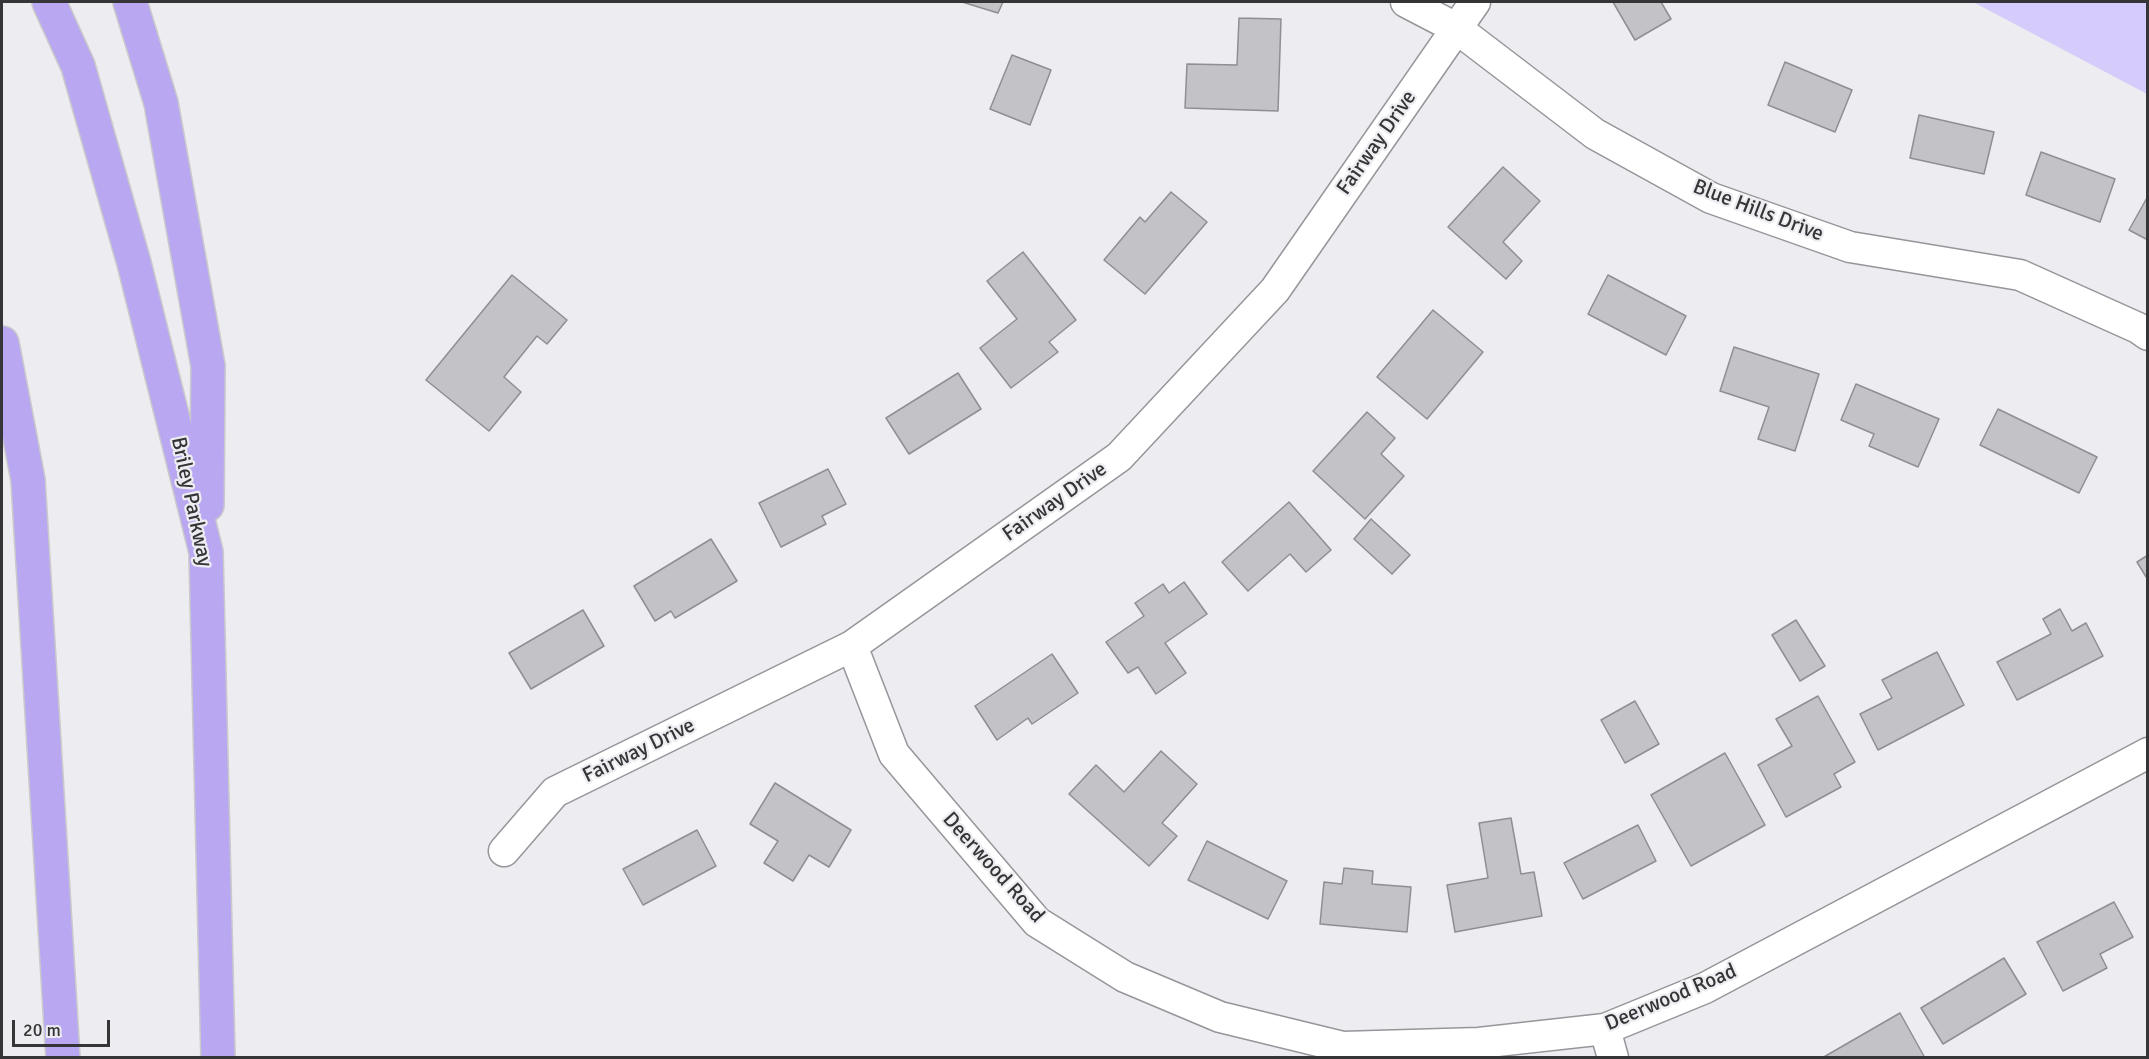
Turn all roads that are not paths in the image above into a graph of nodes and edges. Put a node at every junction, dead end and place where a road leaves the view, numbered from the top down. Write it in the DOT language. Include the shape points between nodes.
graph roads {
  1 [pos="49,2"];
  2 [pos="130,2"];
  3 [pos="1406,2"];
  4 [pos="1475,2"];
  5 [pos="1456,28"];
  6 [pos="2148,335"];
  7 [pos="2,343"];
  8 [pos="206,552"];
  9 [pos="852,646"];
  10 [pos="2148,753"];
  11 [pos="504,851"];
  12 [pos="1605,1029"];
  13 [pos="63,1058"];
  14 [pos="218,1058"];
  15 [pos="1613,1058"];
  1 -- 8 [label="highway, Briley Parkway" via="78,66 134,263"];
  2 -- 8 [label="highway" via="160,103 208,366"];
  3 -- 5 [label="street, Blue Hills Drive"];
  4 -- 5 [label="street, Fairway Drive"];
  5 -- 6 [label="street, Blue Hills Drive" via="1595,135 1711,198 1850,247 2020,275"];
  5 -- 9 [label="street, Fairway Drive" via="1275,290 1119,456"];
  7 -- 13 [label="highway" via="28,480"];
  8 -- 14 [label="highway, Briley Parkway"];
  9 -- 11 [label="street, Fairway Drive" via="555,792"];
  9 -- 12 [label="street, Deerwood Road" via="894,754 1037,922 1125,977 1220,1017 1343,1047 1479,1043"];
  10 -- 12 [label="street, Deerwood Road" via="1705,988"];
  12 -- 15 [label="street"];
}
